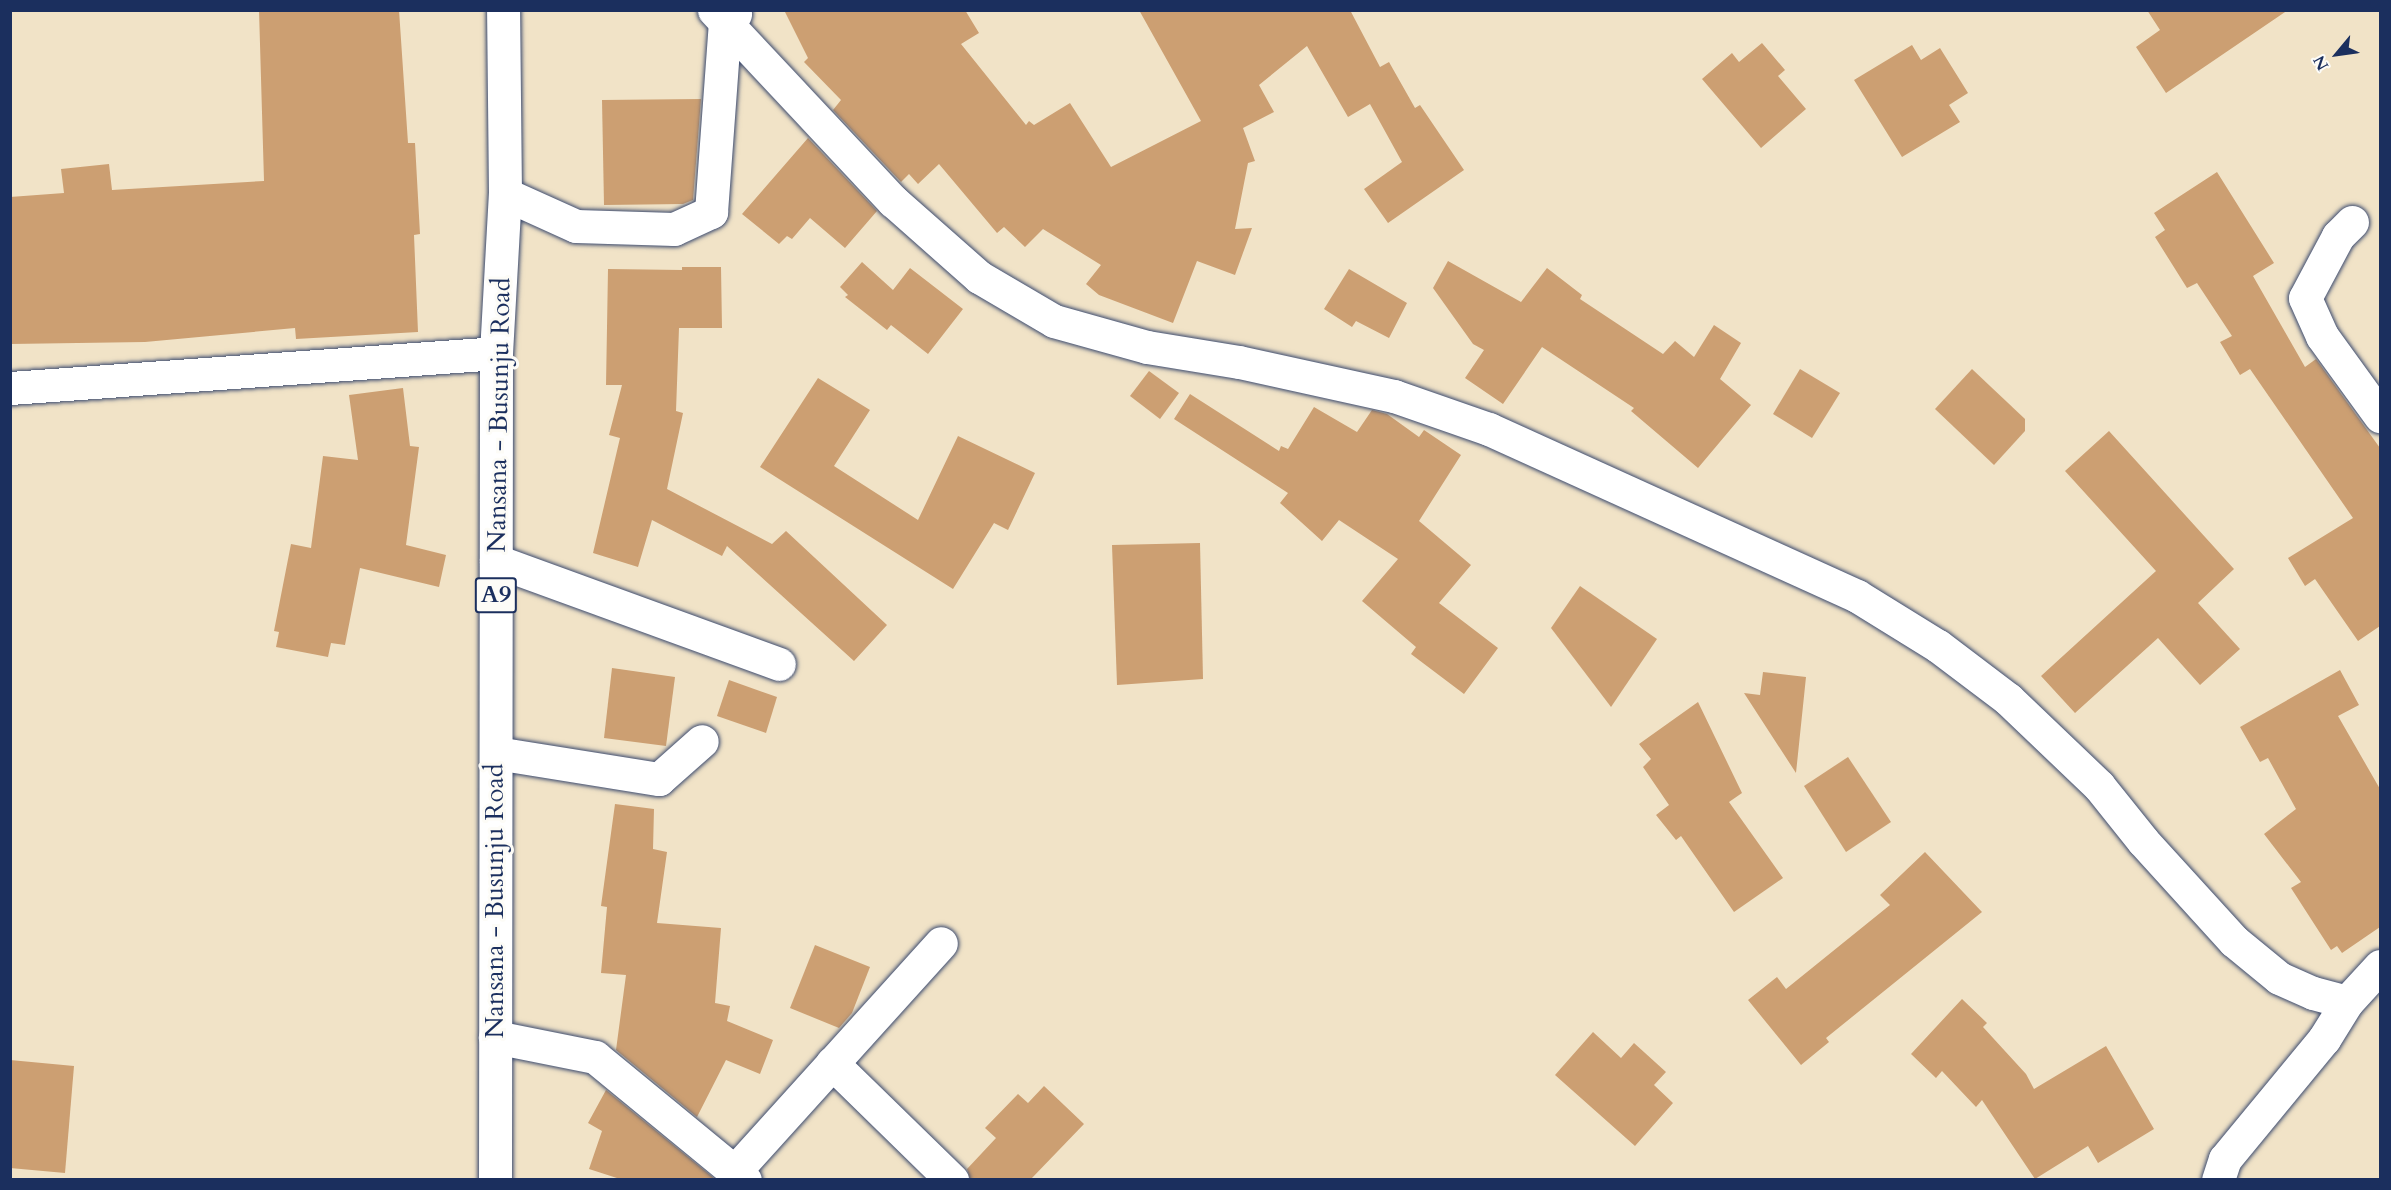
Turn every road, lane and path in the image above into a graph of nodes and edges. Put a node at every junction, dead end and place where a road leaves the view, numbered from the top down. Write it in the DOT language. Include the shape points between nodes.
graph roads {
  1 [pos="503,10"];
  2 [pos="726,14"];
  3 [pos="505,194"];
  4 [pos="2352,222"];
  5 [pos="496,353"];
  6 [pos="10,388"];
  7 [pos="2380,416"];
  8 [pos="496,561"];
  9 [pos="779,664"];
  10 [pos="702,741"];
  11 [pos="496,753"];
  12 [pos="941,943"];
  13 [pos="2380,966"];
  14 [pos="2347,1002"];
  15 [pos="495,1036"];
  16 [pos="832,1063"];
  17 [pos="740,1175"];
  18 [pos="495,1179"];
  19 [pos="952,1179"];
  20 [pos="2218,1179"];
  1 -- 3 [label="street, Nansana - Busunju Road / A9"];
  2 -- 3 [label="street" via="711,212 674,229 576,226"];
  2 -- 14 [label="street" via="893,201 980,277 1054,321 1147,347 1239,362 1394,396 1479,425 1857,596 1938,646 2008,699 2100,786 2143,841 2234,941 2279,978"];
  3 -- 5 [label="street, Nansana - Busunju Road / A9"];
  4 -- 7 [label="street" via="2338,236 2305,298 2322,336"];
  5 -- 6 [label="street"];
  5 -- 8 [label="street, Nansana - Busunju Road / A9"];
  8 -- 9 [label="street"];
  8 -- 11 [label="street, Nansana - Busunju Road / A9"];
  10 -- 11 [label="street" via="659,779"];
  11 -- 15 [label="street, Nansana - Busunju Road / A9"];
  12 -- 16 [label="street"];
  13 -- 14 [label="street"];
  14 -- 20 [label="street" via="2324,1040 2225,1159"];
  15 -- 17 [label="street" via="595,1057"];
  15 -- 18 [label="street, Nansana - Busunju Road / A9"];
  16 -- 17 [label="street"];
  16 -- 19 [label="street"];
}
